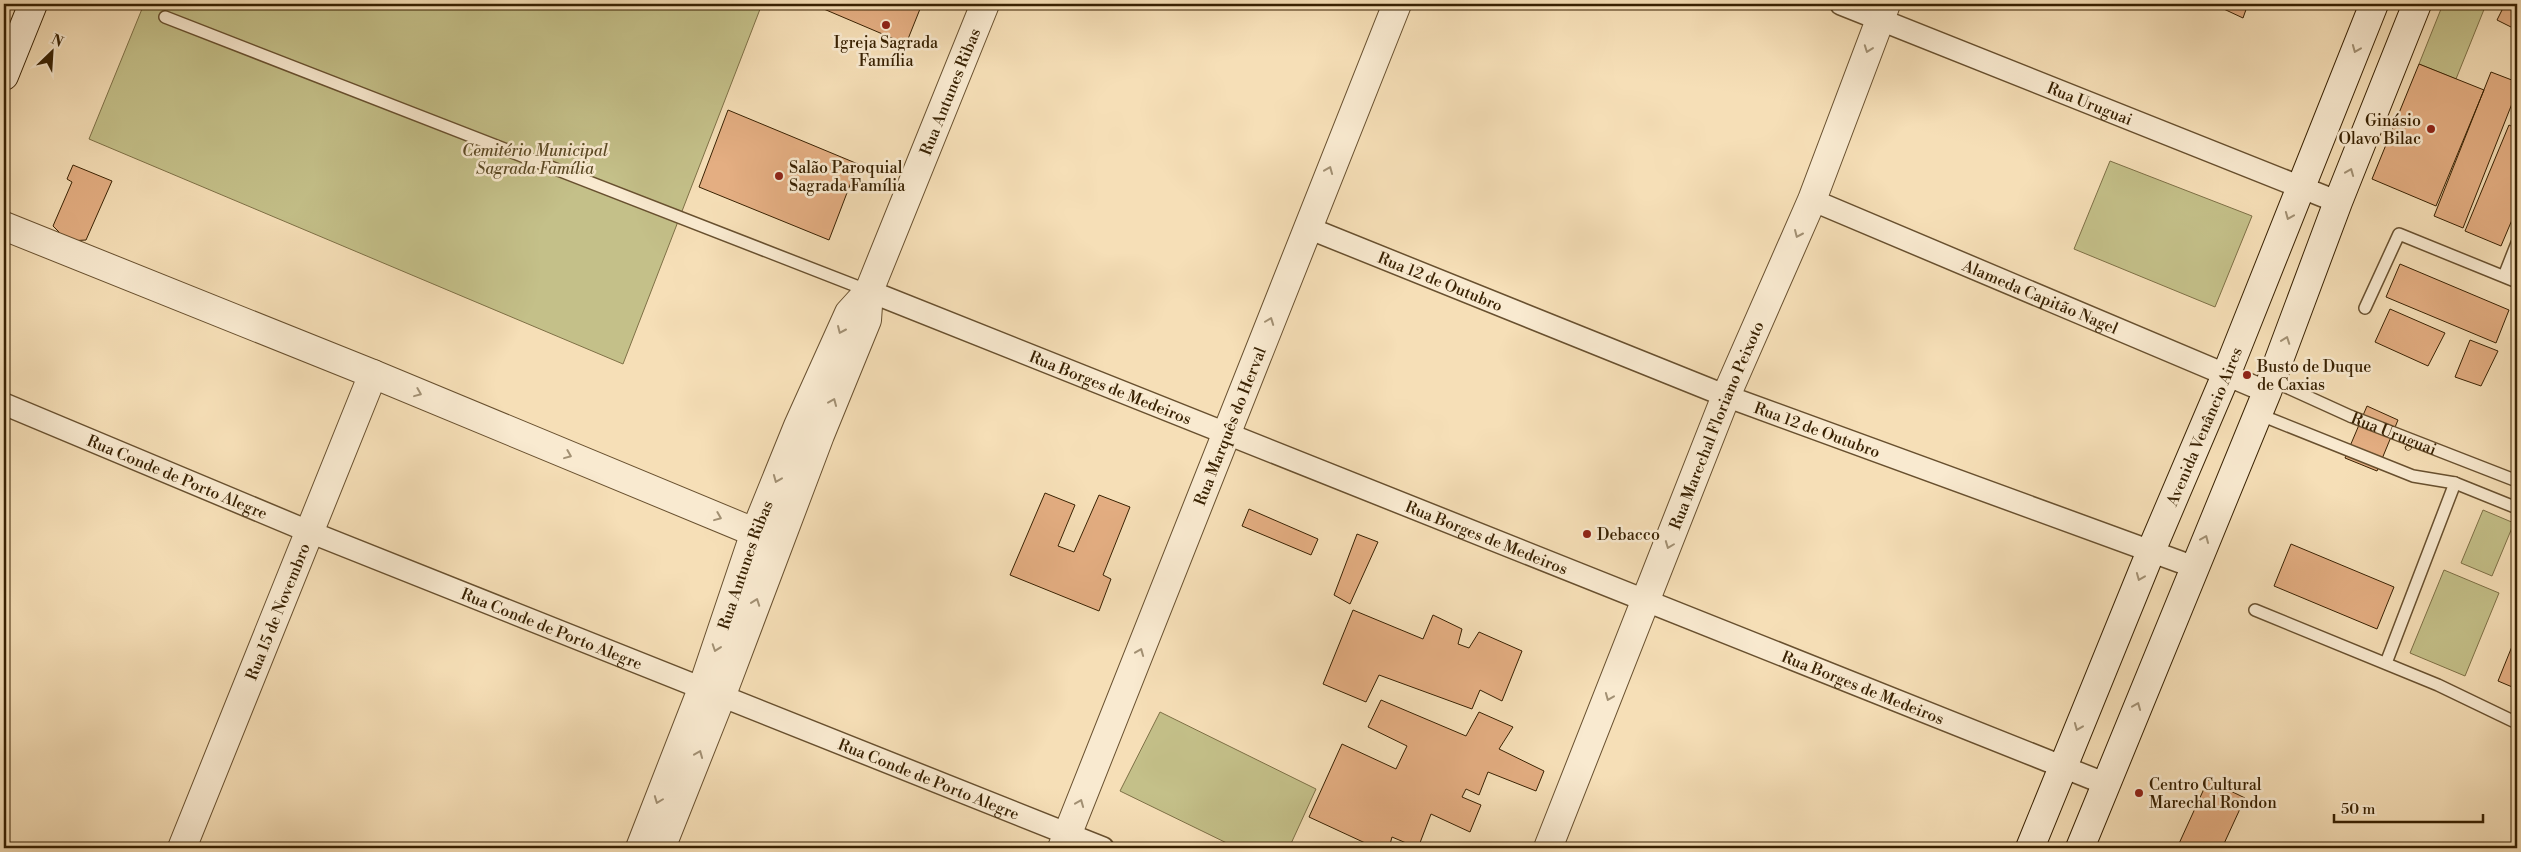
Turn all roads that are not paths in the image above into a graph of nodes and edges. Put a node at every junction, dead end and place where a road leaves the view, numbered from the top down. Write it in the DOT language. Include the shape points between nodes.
graph roads {
  1 [pos="33,4"];
  2 [pos="985,4"];
  3 [pos="1841,4"];
  4 [pos="2374,4"];
  5 [pos="2417,4"];
  6 [pos="1392,5"];
  7 [pos="1883,11"];
  8 [pos="165,16"];
  9 [pos="4,76"];
  10 [pos="2300,187"];
  11 [pos="1812,200"];
  12 [pos="2338,202"];
  13 [pos="4,226"];
  14 [pos="1306,227"];
  15 [pos="2517,243"];
  16 [pos="2504,276"];
  17 [pos="2517,282"];
  18 [pos="869,291"];
  19 [pos="2365,308"];
  20 [pos="373,374"];
  21 [pos="2226,375"];
  22 [pos="1726,396"];
  23 [pos="2265,396"];
  24 [pos="4,404"];
  25 [pos="1227,433"];
  26 [pos="2517,481"];
  27 [pos="2455,483"];
  28 [pos="2517,508"];
  29 [pos="310,532"];
  30 [pos="767,537"];
  31 [pos="2151,551"];
  32 [pos="2194,567"];
  33 [pos="1647,600"];
  34 [pos="2255,610"];
  35 [pos="2386,663"];
  36 [pos="711,693"];
  37 [pos="2517,723"];
  38 [pos="2062,766"];
  39 [pos="2106,784"];
  40 [pos="1065,841"];
  41 [pos="182,848"];
  42 [pos="640,848"];
  43 [pos="661,848"];
  44 [pos="1103,848"];
  45 [pos="1548,848"];
  46 [pos="2030,848"];
  47 [pos="2080,848"];
  1 -- 9 [label="street"];
  2 -- 18 [label="street, Rua Antunes Ribas"];
  3 -- 7 [label="street, Rua Uruguai"];
  4 -- 10 [label="street, Avenida Venâncio Aires, one-way"];
  12 -- 5 [label="street, one-way"];
  14 -- 6 [label="street, Rua Marquês do Herval, one-way"];
  7 -- 10 [label="street, Rua Uruguai"];
  7 -- 11 [label="street, Rua Marechal Floriano Peixoto, one-way"];
  8 -- 18 [label="lane"];
  10 -- 12 [label="street, Rua Uruguai"];
  10 -- 21 [label="street, Avenida Venâncio Aires, one-way"];
  11 -- 21 [label="street, Alameda Capitão Nagel"];
  11 -- 22 [label="street, Rua Marechal Floriano Peixoto, one-way"];
  23 -- 12 [label="street, one-way"];
  13 -- 20 [label="street"];
  14 -- 22 [label="street, Rua 12 de Outubro"];
  25 -- 14 [label="street, Rua Marquês do Herval, one-way"];
  15 -- 16 [label="lane"];
  16 -- 17 [label="lane"];
  16 -- 19 [label="lane" via="2399,234"];
  18 -- 25 [label="street, Rua Borges de Medeiros"];
  18 -- 30 [label="street, Rua Antunes Ribas" via="849,312 809,431"];
  20 -- 29 [label="street, Rua 15 de Novembro"];
  20 -- 30 [label="street, one-way"];
  21 -- 23 [label="street, Alameda Capitão Nagel"];
  21 -- 31 [label="street, Avenida Venâncio Aires"];
  22 -- 31 [label="street, Rua 12 de Outubro"];
  22 -- 33 [label="street, Rua Marechal Floriano Peixoto, one-way"];
  23 -- 26 [label="lane, Rua Uruguai" via="2350,416"];
  23 -- 27 [label="lane" via="2413,476"];
  32 -- 23 [label="street, one-way"];
  24 -- 29 [label="street, Rua Conde de Porto Alegre"];
  25 -- 33 [label="street, Rua Borges de Medeiros"];
  40 -- 25 [label="street, Rua Marquês do Herval, one-way"];
  27 -- 28 [label="lane"];
  27 -- 35 [label="lane"];
  29 -- 36 [label="street, Rua Conde de Porto Alegre"];
  29 -- 41 [label="street, Rua 15 de Novembro"];
  30 -- 36 [label="street, Rua Antunes Ribas"];
  31 -- 32 [label="street, Rua 12 de Outubro"];
  31 -- 38 [label="street, Avenida Venâncio Aires, one-way"];
  39 -- 32 [label="street, one-way"];
  33 -- 38 [label="street, Rua Borges de Medeiros"];
  33 -- 45 [label="street, Rua Marechal Floriano Peixoto, one-way"];
  34 -- 35 [label="lane"];
  35 -- 37 [label="lane" via="2438,684"];
  36 -- 40 [label="street, Rua Conde de Porto Alegre"];
  36 -- 42 [label="street, Rua Antunes Ribas, one-way"];
  43 -- 36 [label="street, Rua Antunes Ribas, one-way"];
  38 -- 39 [label="street, Rua Borges de Medeiros"];
  38 -- 46 [label="street, Avenida Venâncio Aires"];
  39 -- 47 [label="street"];
  40 -- 44 [label="street, Rua Conde de Porto Alegre"];
}
